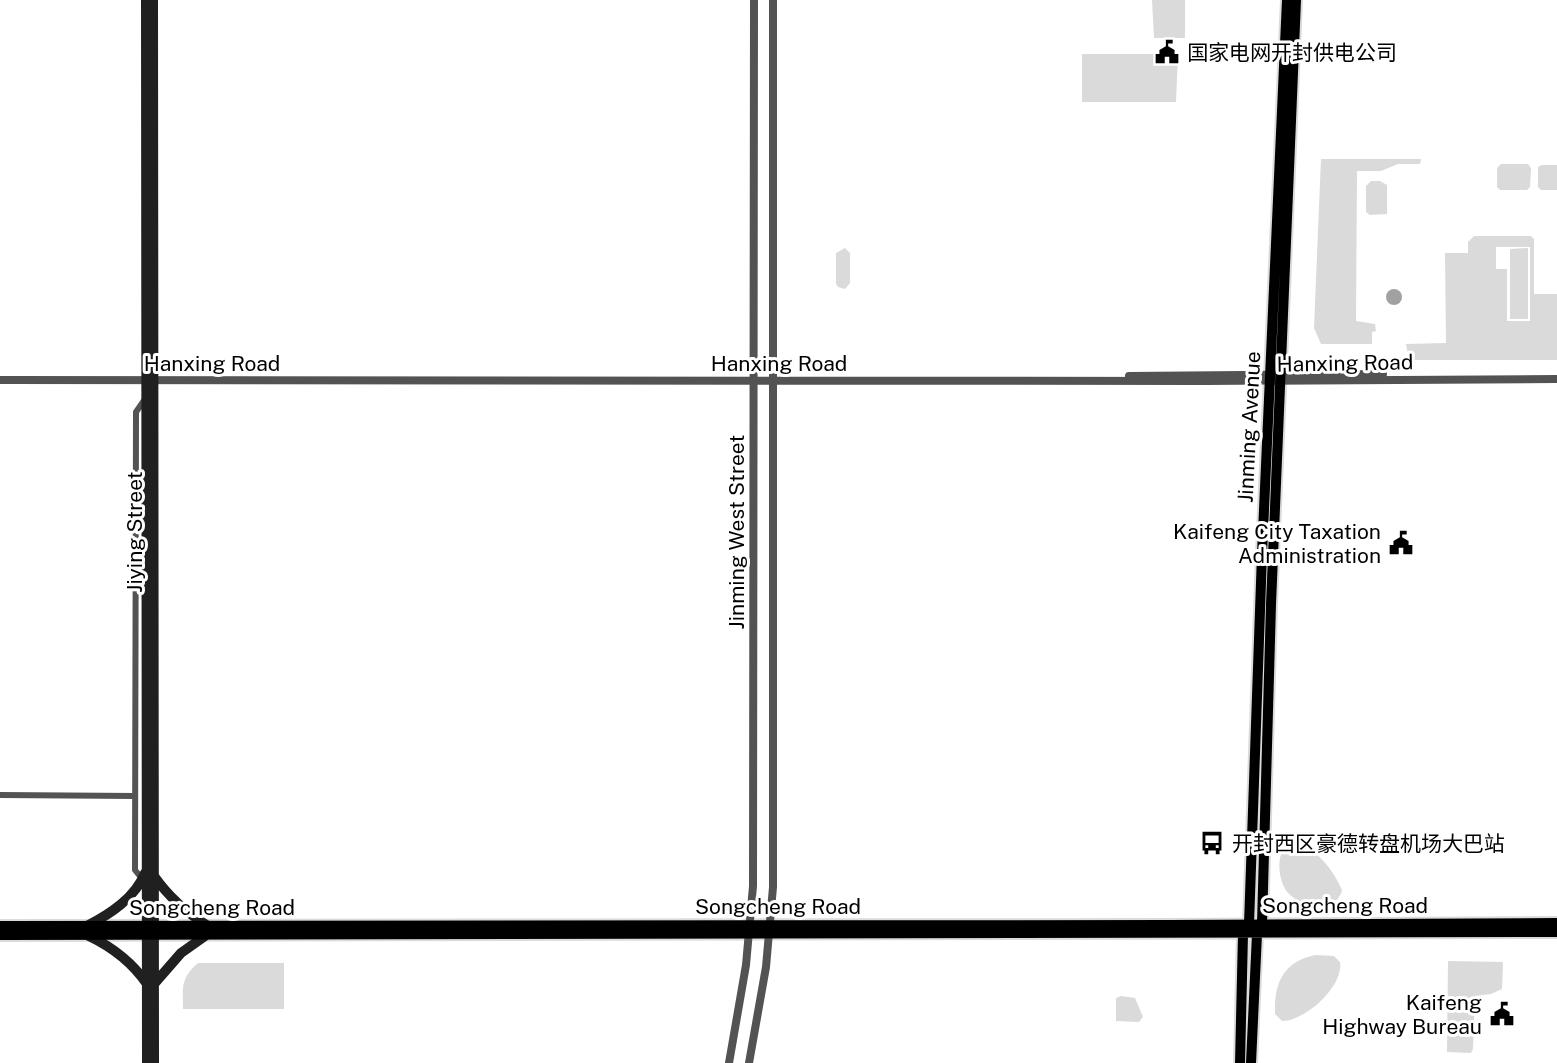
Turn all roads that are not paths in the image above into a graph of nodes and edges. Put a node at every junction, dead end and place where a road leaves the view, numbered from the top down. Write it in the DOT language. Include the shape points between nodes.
graph roads {
  1 [pos="146,0"];
  2 [pos="153,0"];
  3 [pos="754,0"];
  4 [pos="773,0"];
  5 [pos="1287,0"];
  6 [pos="1296,0"];
  7 [pos="1557,374"];
  8 [pos="0,378"];
  9 [pos="149,378"];
  10 [pos="754,378"];
  11 [pos="773,378"];
  12 [pos="1275,378"];
  13 [pos="1557,379"];
  14 [pos="146,397"];
  15 [pos="0,795"];
  16 [pos="135,796"];
  17 [pos="147,877"];
  18 [pos="1557,923"];
  19 [pos="0,926"];
  20 [pos="1246,929"];
  21 [pos="1259,929"];
  22 [pos="749,930"];
  23 [pos="769,930"];
  24 [pos="88,931"];
  25 [pos="150,931"];
  26 [pos="207,931"];
  27 [pos="1557,932"];
  28 [pos="0,935"];
  29 [pos="150,984"];
  30 [pos="147,1063"];
  31 [pos="154,1063"];
  32 [pos="729,1063"];
  33 [pos="749,1063"];
  34 [pos="1240,1063"];
  35 [pos="1251,1063"];
  1 -- 9 [label="main road, Jiying Street"];
  2 -- 9 [label="main road, Jiying Street"];
  3 -- 10 [label="street, Jinming West Street"];
  4 -- 11 [label="street, Jinming West Street"];
  5 -- 12 [label="main road, Jinming Avenue"];
  6 -- 12 [label="main road, Jinming Avenue"];
  7 -- 12 [label="street, Hanxing Road"];
  8 -- 9 [label="street, Hanxing Road"];
  9 -- 10 [label="street, Hanxing Road"];
  9 -- 14 [label="main road, Jiying Street"];
  9 -- 17 [label="main road, Jiying Street"];
  10 -- 11 [label="street, Hanxing Road"];
  10 -- 22 [label="street, Jinming West Street"];
  11 -- 12 [label="street, Hanxing Road"];
  11 -- 23 [label="street, Jinming West Street"];
  12 -- 13 [label="street, Hanxing Road"];
  12 -- 20 [label="main road, Jinming Avenue"];
  12 -- 21 [label="main road, Jinming Avenue"];
  14 -- 16 [label="street" via="136,412"];
  14 -- 17 [label="main road, Jiying Street"];
  15 -- 16 [label="street"];
  16 -- 17 [label="street" via="135,870"];
  17 -- 24 [label="main road"];
  17 -- 25 [label="main road, Jiying Street"];
  17 -- 26 [label="main road"];
  18 -- 21 [label="main road, Songcheng Road"];
  19 -- 24 [label="main road, Songcheng Road"];
  20 -- 21 [label="main road, Songcheng Road"];
  20 -- 23 [label="main road, Songcheng Road"];
  20 -- 34 [label="main road, Jinming Avenue"];
  21 -- 27 [label="main road, Songcheng Road"];
  21 -- 35 [label="main road, Jinming Avenue"];
  22 -- 23 [label="main road, Songcheng Road"];
  22 -- 26 [label="main road, Songcheng Road"];
  22 -- 32 [label="street, Jinming West Street"];
  23 -- 33 [label="street, Jinming West Street"];
  24 -- 25 [label="main road, Songcheng Road"];
  24 -- 28 [label="main road, Songcheng Road"];
  24 -- 29 [label="main road"];
  25 -- 26 [label="main road, Songcheng Road"];
  25 -- 29 [label="main road, Jiying Street"];
  26 -- 29 [label="main road"];
  29 -- 30 [label="main road, Jiying Street"];
  29 -- 31 [label="main road, Jiying Street"];
}
